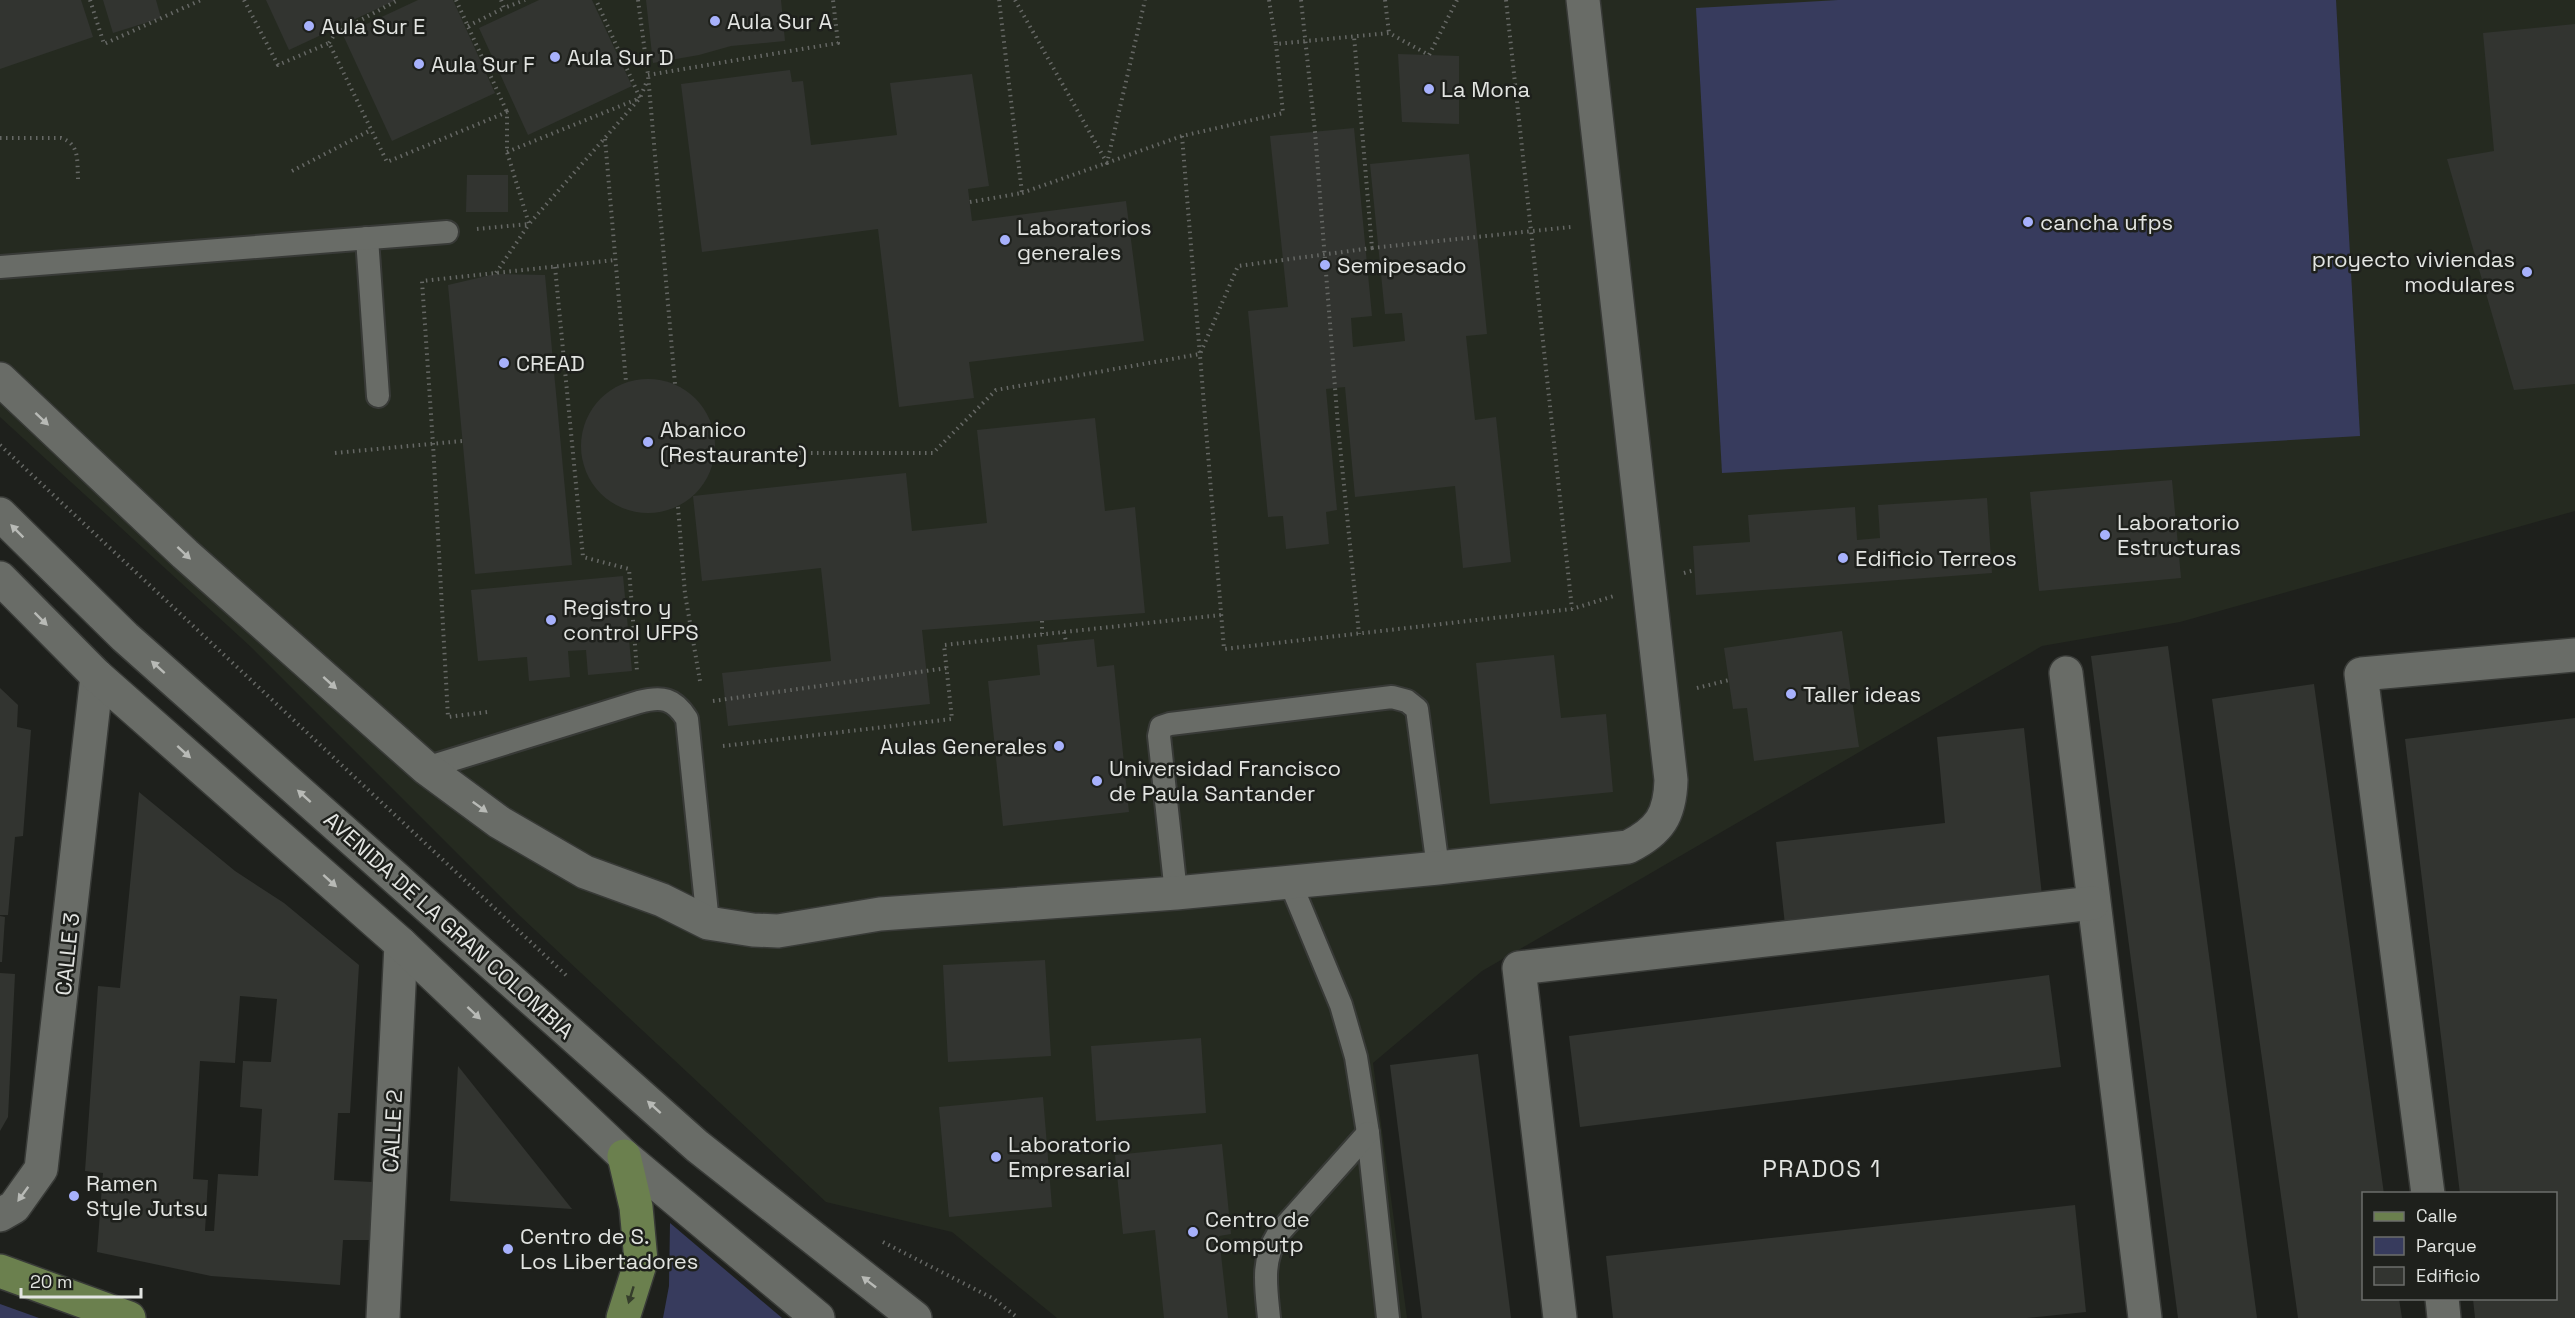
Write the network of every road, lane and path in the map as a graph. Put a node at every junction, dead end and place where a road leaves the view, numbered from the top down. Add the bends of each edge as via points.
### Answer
1 (90, 0) edge
2 (201, 0) edge
3 (244, 0) edge
4 (398, 0) edge
5 (456, 0) edge
6 (501, 0) edge
7 (525, 0) edge
8 (596, 0) edge
9 (638, 0) edge
10 (833, 0) edge
11 (999, 0) edge
12 (1015, 0) edge
13 (1145, 0) edge
14 (1269, 0) edge
15 (1302, 0) edge
16 (1385, 0) edge
17 (1457, 0) edge
18 (1506, 0) edge
19 (1583, 0) edge
20 (504, 8) junction
21 (468, 27) junction
22 (1389, 33) junction
23 (1354, 36) junction
24 (1306, 41) junction
25 (329, 44) junction
26 (1276, 44) junction
27 (648, 75) junction
28 (640, 98) junction
29 (507, 112) junction
30 (371, 130) junction
31 (1182, 136) junction
32 (0, 138) edge
33 (604, 138) junction
34 (507, 152) junction
35 (1107, 163) junction
36 (292, 171) dead end
37 (78, 179) dead end
38 (1022, 193) junction
39 (970, 202) dead end
40 (529, 224) junction
41 (447, 232) joint
42 (1531, 232) junction
43 (368, 238) junction
44 (1372, 248) junction
45 (1326, 255) junction
46 (615, 260) junction
47 (0, 267) edge
48 (555, 267) junction
49 (495, 274) junction
50 (1200, 354) junction
51 (0, 379) edge
52 (626, 382) dead end
53 (675, 384) dead end
54 (378, 396) dead end
55 (462, 441) dead end
56 (433, 444) junction
57 (0, 445) edge
58 (335, 453) dead end
59 (715, 453) dead end
60 (678, 507) dead end
61 (0, 514) edge
62 (0, 578) edge
63 (1221, 615) junction
64 (1042, 621) dead end
65 (1064, 632) junction
66 (1042, 634) junction
67 (1359, 634) junction
68 (1066, 642) dead end
69 (2575, 655) edge
70 (947, 668) junction
71 (2066, 673) dead end
72 (97, 676) junction
73 (1729, 680) dead end
74 (638, 682) dead end
75 (701, 691) dead end
76 (1688, 691) dead end
77 (725, 699) dead end
78 (493, 712) dead end
79 (721, 746) dead end
80 (426, 768) junction
81 (1438, 868) junction
82 (1290, 882) junction
83 (1176, 893) junction
84 (2093, 903) junction
85 (708, 923) junction
86 (401, 944) junction
87 (576, 985) dead end
88 (1368, 1132) junction
89 (624, 1156) junction
90 (2428, 1192) edge
91 (0, 1215) edge
92 (873, 1237) dead end
93 (0, 1271) edge
94 (2442, 1300) edge
95 (129, 1318) edge
96 (383, 1318) edge
97 (623, 1318) edge
98 (818, 1318) edge
99 (915, 1318) edge
100 (1018, 1318) edge
101 (1269, 1318) edge
102 (1388, 1318) edge
103 (1560, 1318) edge
104 (2145, 1318) edge
105 (2444, 1318) edge

1 - 2 path via 104,44
3 - 25 path via 278,65
4 - 25 path via 335,34
5 - 21 path
6 - 20 path
7 - 20 path
8 - 28 path
9 - 27 path
10 - 27 path via 838,43
11 - 38 path
12 - 35 path
13 - 35 path
14 - 26 path
15 - 24 path
16 - 22 path
17 - 22 path via 1429,55
18 - 42 path
19 - 81 street via 1670,769 1670,799 1657,828 1628,847
20 - 21 path
21 - 29 path
22 - 23 path
23 - 24 path
23 - 44 path
24 - 26 path
24 - 45 path
25 - 30 path
26 - 31 path via 1283,113
27 - 28 path
27 - 53 path
28 - 33 path
28 - 34 path
29 - 30 path via 387,162
29 - 34 path
30 - 36 path
31 - 35 path
31 - 50 path
32 - 37 path via 69,141 77,155
33 - 40 path
33 - 46 path
34 - 40 path
35 - 38 path
38 - 39 path
40 - 41 path
40 - 49 path
41 - 43 lane
42 - 44 path
42 - 67 path via 1572,609
43 - 47 lane
43 - 54 lane
44 - 45 path
45 - 50 path via 1238,266
45 - 67 path
46 - 48 path
46 - 52 path
48 - 49 path
48 - 74 path via 583,557 629,569
49 - 56 path via 422,281
50 - 59 path via 996,390 933,453
50 - 63 path
51 -> 80 street via 185,554
55 - 56 path
56 - 58 path
56 - 78 path via 448,717
57 - 87 path
60 - 75 path via 685,594
99 -> 61 street, AVENIDA DE LA GRAN COLOMBIA via 697,1146 125,638
62 -> 72 street, AVENIDA DE LA GRAN COLOMBIA
63 - 65 path
63 - 67 path via 1224,649
64 - 66 path
65 - 66 path
65 - 68 path
66 - 70 path via 944,645
69 - 90 street via 2361,674
70 - 77 path
70 - 79 path via 952,719
71 - 84 street
72 -> 86 street, AVENIDA DE LA GRAN COLOMBIA
72 -> 91 street, CALLE 3 via 42,1168 14,1207
73 - 76 path
80 -> 85 street via 499,822 585,872 662,900
80 - 85 lane via 646,700 670,701 687,719
81 - 82 street
81 - 83 lane via 1417,709 1392,697 1161,727
82 - 83 street
82 - 88 lane via 1341,1005 1356,1057
83 - 85 street via 880,914 778,931
84 - 103 street via 1519,968
84 - 104 street
86 -> 89 street, AVENIDA DE LA GRAN COLOMBIA
86 - 96 street, CALLE 2
88 - 101 lane via 1270,1247 1265,1281
88 - 102 lane
89 -> 97 main road via 636,1207 641,1261
89 - 98 street, AVENIDA DE LA GRAN COLOMBIA
92 - 100 path via 994,1299
93 - 95 main road
94 - 105 street

